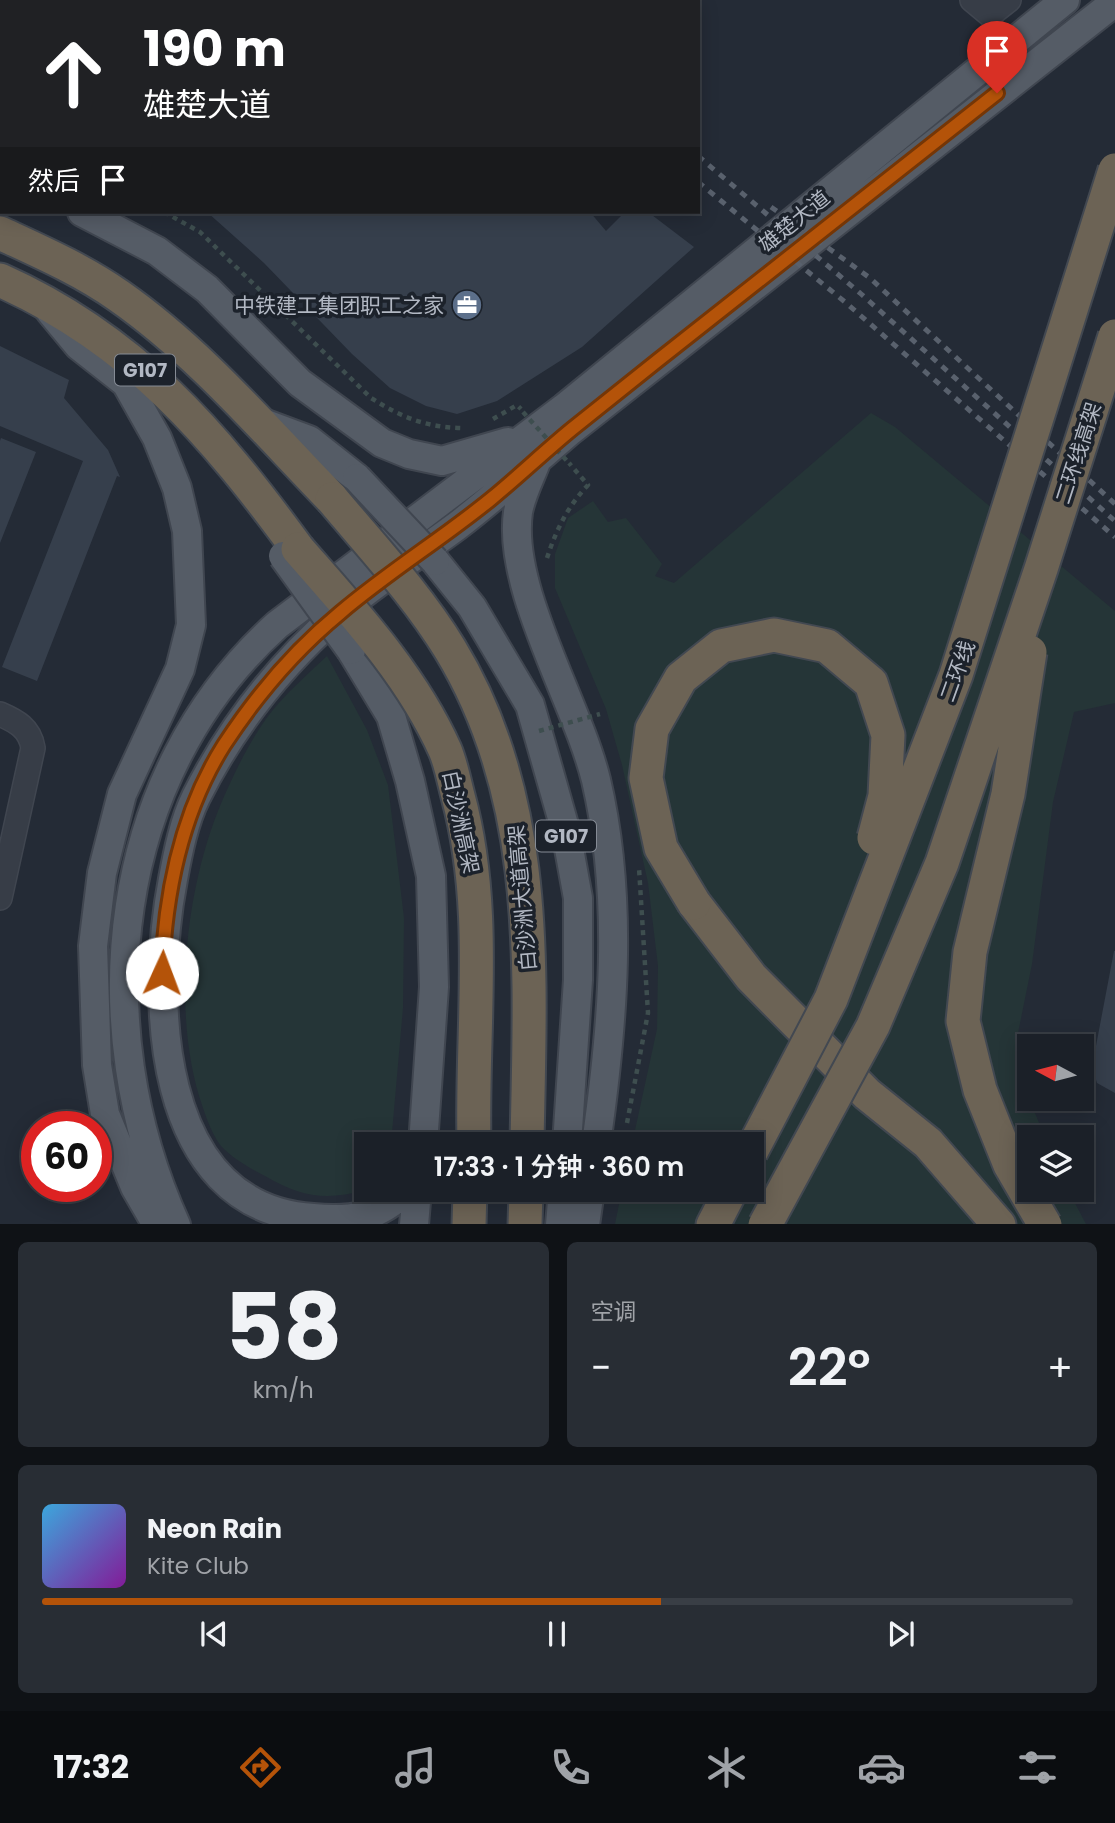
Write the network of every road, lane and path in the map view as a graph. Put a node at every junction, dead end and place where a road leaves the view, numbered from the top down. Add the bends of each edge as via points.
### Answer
1 (972, 0) edge
2 (1009, 0) edge
3 (1065, 0) edge
4 (1115, 2) edge
5 (1115, 170) edge
6 (86, 214) edge
7 (168, 214) edge
8 (0, 233) edge
9 (0, 280) edge
10 (39, 298) junction
11 (1115, 336) edge
12 (517, 405) dead end
13 (489, 421) dead end
14 (470, 426) dead end
15 (528, 444) junction
16 (588, 485) dead end
17 (344, 489) junction
18 (291, 552) junction
19 (1041, 569) junction
20 (0, 714) edge
21 (600, 714) dead end
22 (539, 731) junction
23 (0, 898) edge
24 (831, 999) junction
25 (425, 1132) edge
26 (473, 1132) edge
27 (527, 1132) edge
28 (568, 1132) edge
29 (598, 1132) edge
30 (761, 1132) edge
31 (391, 1202) edge
32 (416, 1202) edge
33 (472, 1202) edge
34 (474, 1202) edge
35 (526, 1202) edge
36 (562, 1202) edge
37 (588, 1202) edge
38 (725, 1202) edge
39 (157, 1224) edge
40 (176, 1224) edge
41 (414, 1224) edge
42 (469, 1224) edge
43 (476, 1224) edge
44 (525, 1224) edge
45 (560, 1224) edge
46 (585, 1224) edge
47 (713, 1224) edge
48 (765, 1224) edge
49 (999, 1224) edge
50 (1045, 1224) edge

1 - 2 street via 990,15
3 - 15 main road, 雄楚大道 via 564,408
4 - 15 main road, 雄楚大道
5 - 24 highway, 二环线, bridge via 970,636
6 - 15 main road via 157,251 207,289 300,383 382,443 442,461
7 - 14 path via 200,232 371,398 401,417 429,426
8 - 17 highway, G107 via 62,261 119,295 196,360 255,420
9 - 10 highway, G107
10 - 18 highway, 白沙洲高架 / G107 via 89,328 176,399 260,496
10 - 39 main road via 79,346 126,383 157,438 177,488 187,531 191,625 180,669 122,794 102,873 93,946 97,1065 105,1114 135,1187
11 - 19 highway, 二环线高架, bridge
12 - 13 path
15 - 16 path, bridge via 567,461
15 - 29 main road via 518,543 527,589 596,781 614,932 608,1060
15 - 31 main road via 490,500 339,613 255,701 223,747 195,800 177,857 164,928 162,996 170,1070 185,1121 208,1163 237,1192 303,1218 344,1220 378,1213
15 - 40 main road via 381,544 250,650 218,687 167,777 135,874 122,975 126,1048 138,1115
17 - 22 main road, G107, bridge via 435,561 505,659
17 - 27 highway, 白沙洲大道高架, bridge via 450,649 497,750 516,818 530,948
18 - 25 main road, bridge via 391,716 410,781 431,876 434,987
18 - 26 highway, 白沙洲高架, bridge via 376,638 446,752 465,822 476,897
19 - 48 highway, bridge via 942,863 873,1026
19 - 50 highway, bridge via 1008,794 970,952 962,1020 985,1103 1010,1165
20 - 23 street via 24,729 33,748
21 - 22 path, bridge
22 - 28 main road, G107 via 578,898 578,980
24 - 30 highway, 二环线, bridge
24 - 49 highway, bridge via 885,796 888,735 871,684 827,646 774,635 721,646 681,678 652,729 646,778 661,848 694,903 751,977 867,1094 928,1143
32 - 41 main road
33 - 42 highway
34 - 43 highway
35 - 44 highway
36 - 45 main road
37 - 46 main road
38 - 47 highway

